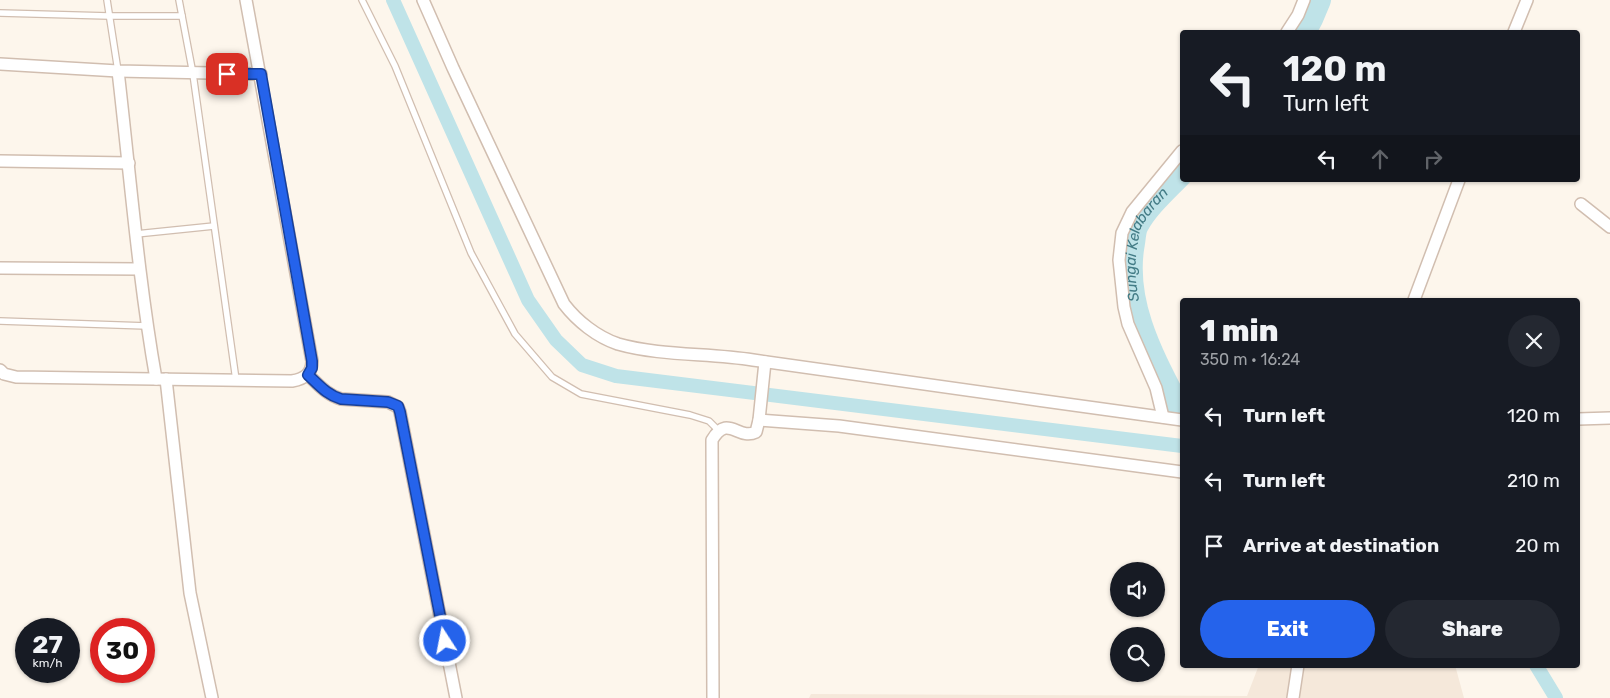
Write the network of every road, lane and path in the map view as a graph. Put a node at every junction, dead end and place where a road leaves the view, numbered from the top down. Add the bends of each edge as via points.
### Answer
1 (107, 0) edge
2 (179, 0) edge
3 (246, 0) edge
4 (362, 0) edge
5 (423, 0) edge
6 (1304, 0) edge
7 (1526, 0) edge
8 (0, 13) edge
9 (109, 16) junction
10 (182, 16) junction
11 (1288, 30) edge
12 (1515, 30) edge
13 (0, 64) edge
14 (118, 72) junction
15 (193, 74) junction
16 (261, 74) junction
17 (1180, 153) edge
18 (0, 161) edge
19 (129, 164) junction
20 (1458, 182) edge
21 (1581, 204) dead end
22 (214, 226) junction
23 (1610, 226) edge
24 (136, 234) junction
25 (0, 268) edge
26 (139, 269) junction
27 (1415, 298) edge
28 (0, 321) edge
29 (147, 326) junction
30 (764, 362) junction
31 (0, 370) edge
32 (308, 375) junction
33 (161, 379) junction
34 (236, 380) junction
35 (759, 417) junction
36 (1164, 417) junction
37 (1610, 418) edge
38 (1580, 419) edge
39 (1180, 420) edge
40 (719, 431) junction
41 (1180, 472) edge
42 (1298, 668) edge
43 (212, 698) edge
44 (456, 698) edge
45 (713, 698) edge
46 (1293, 698) edge

1 - 9 lane
2 - 10 lane
3 - 16 street
4 - 40 lane via 395,66 471,254 515,334 552,378 582,394 690,415 709,421
5 - 30 street via 555,288 571,314 608,340 628,346
6 - 11 street
7 - 12 street
8 - 9 lane
9 - 10 lane
9 - 14 lane
10 - 15 lane
13 - 14 street
14 - 15 street
14 - 19 street
15 - 16 street
15 - 22 lane
16 - 32 street via 312,361
17 - 36 street via 1132,212 1122,233 1119,260 1128,324 1156,388
18 - 19 street
19 - 24 street
20 - 27 street
21 - 23 street
22 - 24 lane
22 - 34 lane
24 - 26 street
25 - 26 street
26 - 29 street
28 - 29 lane
29 - 33 street
30 - 35 street
30 - 36 street
31 - 33 street via 16,377
32 - 34 street via 292,381
32 - 44 street via 334,397 388,402 398,406
33 - 34 street
33 - 43 street via 190,593
35 - 40 street via 755,433 729,428
35 - 41 street
36 - 39 street
37 - 38 street
40 - 45 street via 712,440 711,449
42 - 46 street

